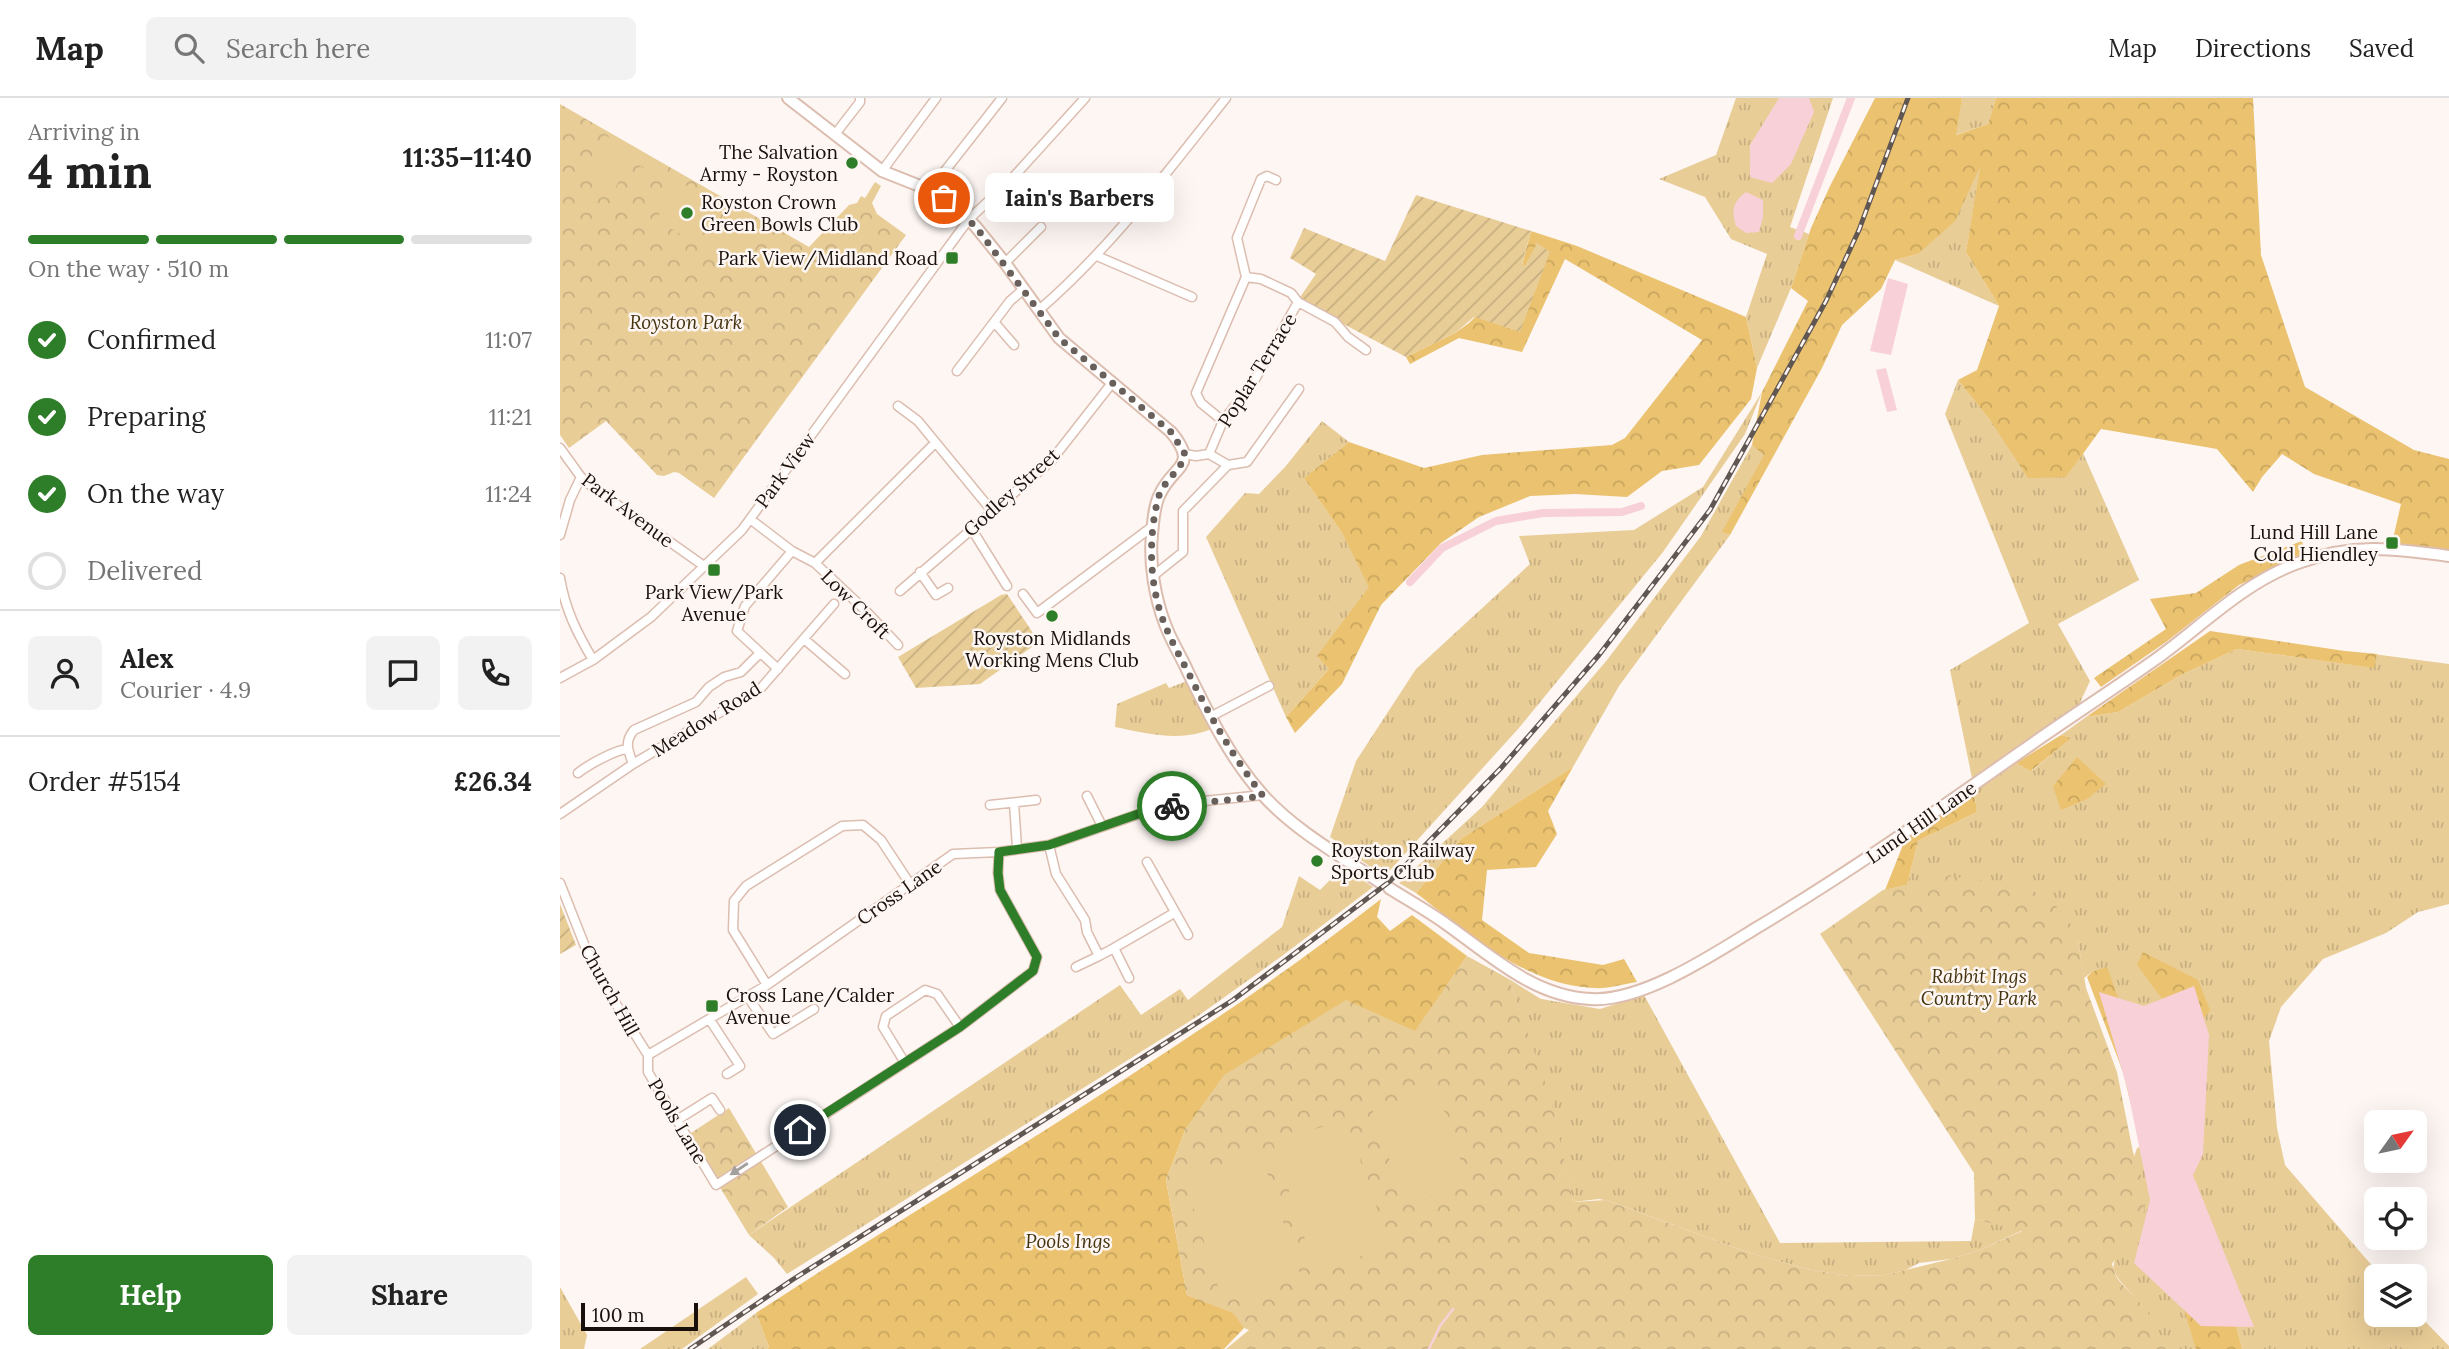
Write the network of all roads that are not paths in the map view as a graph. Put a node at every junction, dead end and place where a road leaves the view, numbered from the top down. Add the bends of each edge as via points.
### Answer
1 (788, 98) edge
2 (860, 98) edge
3 (936, 98) edge
4 (1002, 98) edge
5 (1085, 98) edge
6 (1226, 98) edge
7 (836, 133) junction
8 (882, 171) junction
9 (1276, 180) dead end
10 (930, 190) junction
11 (968, 219) junction
12 (1041, 226) dead end
13 (1097, 256) junction
14 (1005, 263) junction
15 (1246, 277) junction
16 (1024, 289) junction
17 (1192, 297) dead end
18 (1298, 302) junction
19 (1039, 310) junction
20 (995, 323) junction
21 (1014, 345) dead end
22 (1366, 350) dead end
23 (957, 371) dead end
24 (1112, 383) junction
25 (1299, 389) dead end
26 (898, 405) dead end
27 (1223, 421) junction
28 (934, 443) junction
29 (560, 448) edge
30 (1185, 454) junction
31 (1209, 454) junction
32 (1228, 465) junction
33 (581, 477) junction
34 (992, 511) junction
35 (750, 519) junction
36 (1153, 526) junction
37 (971, 528) junction
38 (560, 535) edge
39 (792, 551) junction
40 (2449, 556) edge
41 (815, 563) junction
42 (704, 566) junction
43 (920, 572) junction
44 (1153, 576) junction
45 (560, 578) edge
46 (1007, 586) dead end
47 (948, 588) dead end
48 (900, 591) dead end
49 (1023, 594) dead end
50 (834, 604) dead end
51 (804, 639) junction
52 (898, 645) dead end
53 (760, 653) junction
54 (593, 660) junction
55 (778, 669) junction
56 (845, 674) dead end
57 (560, 678) edge
58 (1269, 686) dead end
59 (1210, 717) junction
60 (627, 749) junction
61 (633, 764) junction
62 (578, 773) dead end
63 (1087, 796) dead end
64 (1263, 796) junction
65 (1036, 800) dead end
66 (1014, 803) junction
67 (990, 806) dead end
68 (560, 814) edge
69 (1102, 826) junction
70 (1049, 845) junction
71 (1017, 848) junction
72 (999, 852) junction
73 (1147, 862) dead end
74 (560, 883) edge
75 (910, 884) junction
76 (1174, 913) junction
77 (1188, 935) dead end
78 (1114, 948) junction
79 (1099, 956) junction
80 (1076, 967) dead end
81 (1129, 978) dead end
82 (767, 985) junction
83 (748, 998) junction
84 (814, 1009) dead end
85 (710, 1020) junction
86 (960, 1027) junction
87 (648, 1055) junction
88 (905, 1063) junction
89 (727, 1074) dead end
90 (720, 1110) dead end
91 (677, 1121) junction

1 - 7 main road
2 - 7 street
3 - 8 street
4 - 10 street
5 - 11 street, Park View via 1008,183
6 - 13 street
7 - 8 main road
8 - 10 main road
9 - 15 street via 1261,179 1237,238
10 - 11 main road
11 - 14 main road
11 - 35 street, Park View
12 - 14 street
13 - 17 street
13 - 19 street
14 - 16 main road
15 - 18 street via 1271,283
15 - 27 street via 1196,393
16 - 19 main road
16 - 20 street
18 - 22 street via 1335,322
18 - 27 street, Poplar Terrace via 1253,383
19 - 24 main road via 1059,338
20 - 21 street
20 - 23 street
24 - 30 main road via 1171,432
24 - 34 street, Godley Street via 1051,461
25 - 32 street via 1247,462
26 - 28 street via 918,421
27 - 31 street, Poplar Terrace
28 - 34 street
28 - 41 street
29 - 33 street, Park Avenue
30 - 31 street
30 - 36 main road, Lund Hill Lane via 1158,496
31 - 32 street
32 - 44 street via 1182,511 1183,552
33 - 38 street
33 - 42 street, Park Avenue
34 - 37 street, Godley Street
35 - 39 street, Low Croft
35 - 42 street, Park View
36 - 44 main road, Lund Hill Lane
36 - 49 street via 1037,613
37 - 43 street, Godley Street
37 - 46 street
39 - 41 street, Low Croft
39 - 53 street via 745,606 737,631
40 - 64 main road, Lund Hill Lane via 2350,549 2277,572 2236,596 2157,659 1866,861 1706,959 1638,992 1607,999 1550,990 1526,979 1315,839
41 - 52 street, Low Croft
42 - 54 street, Park View via 651,617
43 - 47 street via 933,598
43 - 48 street, Godley Street
44 - 59 main road, Lund Hill Lane via 1164,623
45 - 54 street via 574,628
50 - 51 street, Meadow Road
51 - 55 street, Meadow Road
51 - 56 street
53 - 55 street
53 - 60 street via 741,672 709,687 696,702 634,730 627,738
54 - 57 street, Park View
55 - 61 street, Meadow Road via 761,688
58 - 59 street
59 - 64 main road, Lund Hill Lane
60 - 61 street
60 - 62 street
61 - 68 street, Meadow Road
63 - 69 street
64 - 69 street, Cross Lane via 1184,803
65 - 66 street
66 - 67 street
66 - 71 street
69 - 70 street, Cross Lane
70 - 71 street, Cross Lane
70 - 79 street via 1056,874 1085,920
71 - 72 street, Cross Lane
72 - 75 street, Cross Lane via 953,854
72 - 86 street via 1000,890 1037,957 1033,971
73 - 76 street
74 - 87 street, Church Hill via 586,949
75 - 82 street, Cross Lane
75 - 82 street via 881,840 863,825 842,825 746,886 734,901 733,930
76 - 77 street
76 - 78 street
78 - 79 street
78 - 81 street
79 - 80 street
82 - 83 street, Cross Lane
83 - 84 street via 773,1034
83 - 85 street, Cross Lane
85 - 87 street, Cross Lane
85 - 89 street via 740,1066
86 - 88 street
86 - 88 street via 937,994 925,990 905,1003 886,1016 883,1027
87 - 91 street, Pools Lane via 648,1072
88 -> 91 street, Pools Lane via 716,1185
90 - 91 street via 712,1098

